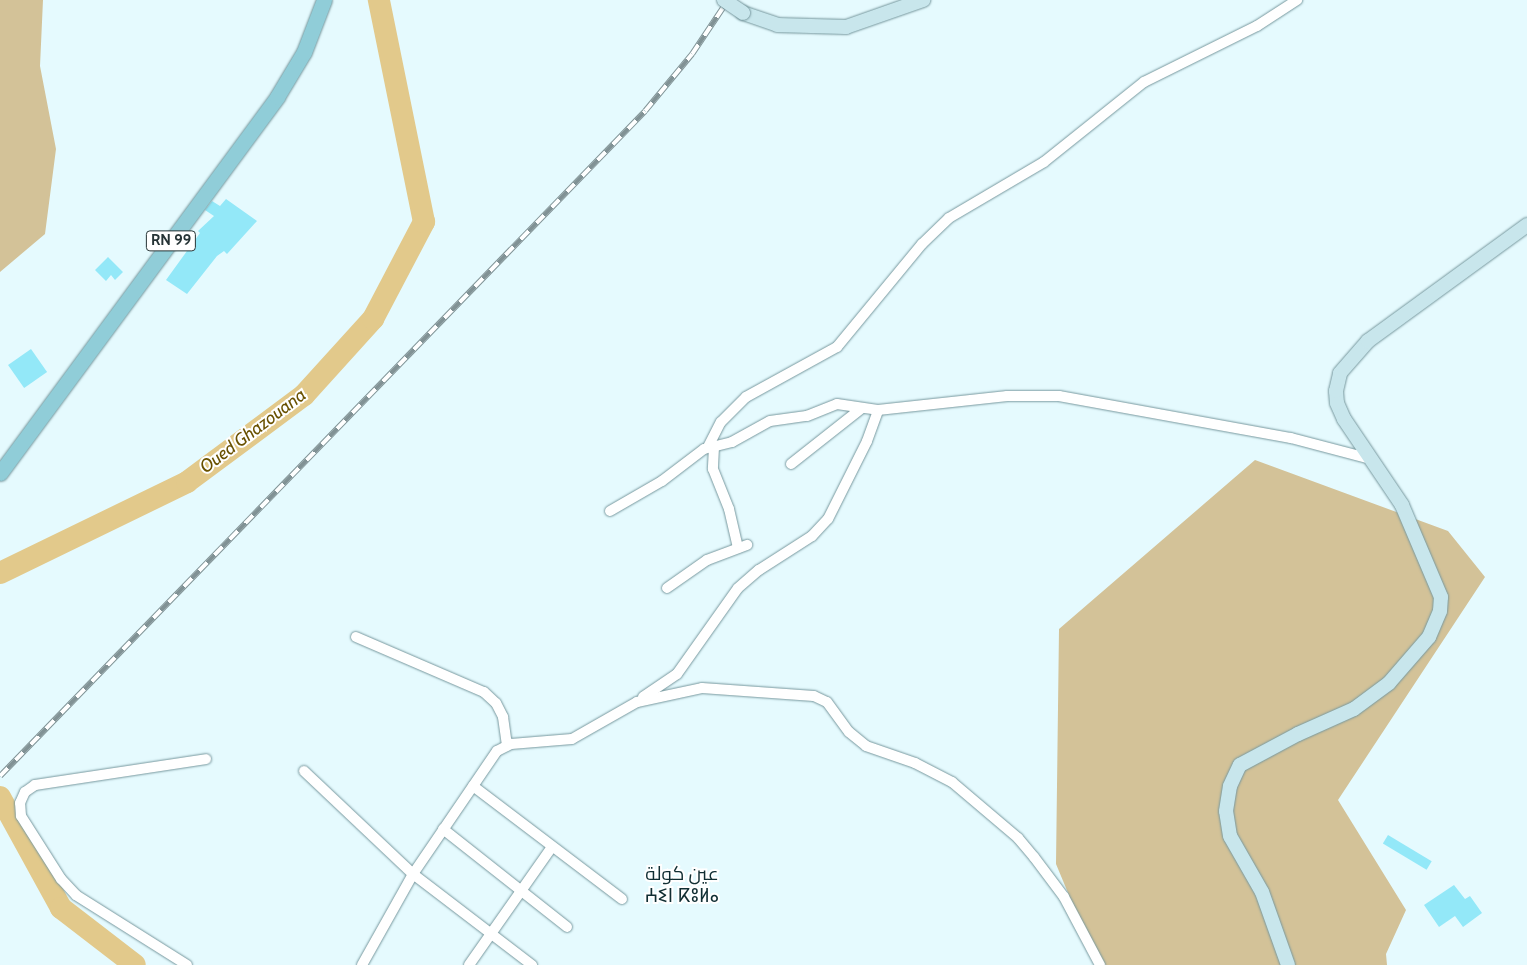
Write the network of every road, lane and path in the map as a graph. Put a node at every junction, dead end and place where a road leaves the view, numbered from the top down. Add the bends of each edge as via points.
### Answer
1 (324, 0) edge
2 (724, 0) edge
3 (923, 0) edge
4 (1297, 0) edge
5 (1527, 225) edge
6 (862, 408) junction
7 (878, 410) junction
8 (711, 447) junction
9 (1371, 459) junction
10 (791, 464) dead end
11 (0, 473) edge
12 (610, 512) dead end
13 (667, 588) dead end
14 (356, 638) dead end
15 (637, 702) junction
16 (506, 746) junction
17 (206, 759) dead end
18 (304, 771) dead end
19 (473, 786) junction
20 (443, 829) junction
21 (552, 846) junction
22 (412, 874) junction
23 (521, 891) junction
24 (622, 900) dead end
25 (567, 927) dead end
26 (491, 934) junction
27 (187, 965) edge
28 (362, 965) edge
29 (470, 965) edge
30 (532, 965) edge
31 (1100, 965) edge
32 (1288, 965) edge

1 - 11 main road, RN 99 via 304,52 277,97
2 - 3 main road, bridge via 742,13 777,25 846,27
4 - 8 street via 1257,26 1144,82 1031,172 949,218 922,244 837,347 746,397 721,422
5 - 9 main road via 1368,341 1345,365 1336,391 1337,403
6 - 7 street
6 - 8 street via 831,405 806,416 764,424 732,442
6 - 10 street
7 - 9 street via 1007,396 1059,396 1319,443
7 - 15 street via 867,441 828,520 812,536 759,570 738,588 677,674
8 - 12 street
8 - 13 street via 713,470 743,547 693,568
9 - 32 main road via 1402,505 1441,597 1440,611 1425,642 1389,683 1354,710 1240,764 1230,786 1226,811 1230,836 1262,892
14 - 16 street via 484,692 496,703 503,717
15 - 16 street via 572,739
15 - 31 street via 702,688 784,696 807,694 821,698 856,739 875,751 915,763 952,782 1018,838 1064,897
16 - 19 street via 493,755
17 - 27 street via 35,786 25,792 20,803 21,816 72,891
18 - 22 street
19 - 20 street
19 - 21 street
20 - 22 street
20 - 23 street
21 - 23 street
21 - 24 street
22 - 26 street
22 - 28 street
23 - 25 street
23 - 26 street
26 - 29 street
26 - 30 street

